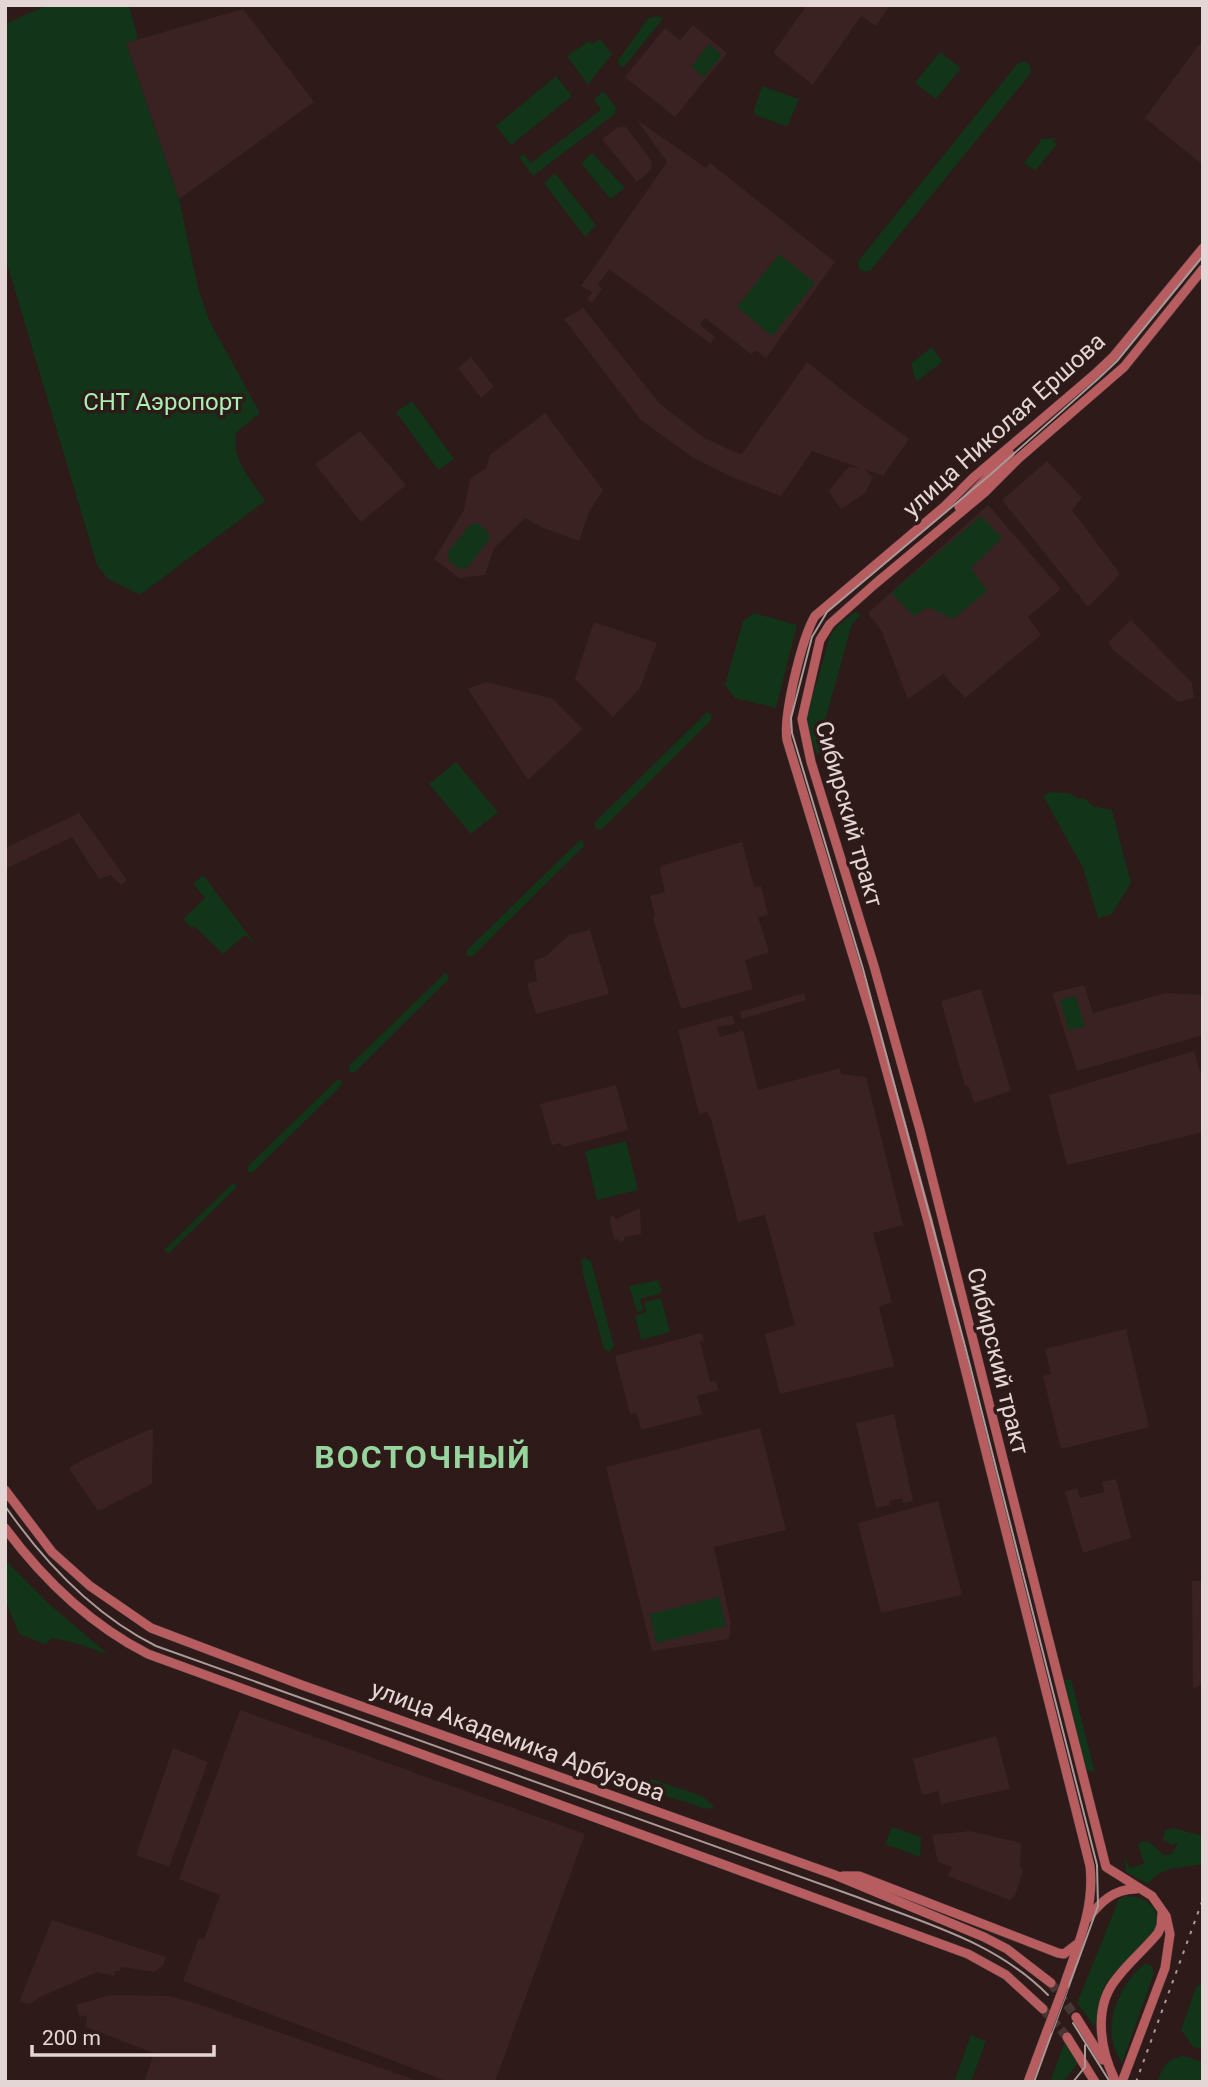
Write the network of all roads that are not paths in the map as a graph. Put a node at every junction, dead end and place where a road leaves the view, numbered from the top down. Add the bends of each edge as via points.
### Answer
1 (1200, 252) edge
2 (1203, 268) edge
3 (1042, 422) junction
4 (1019, 458) junction
5 (980, 486) junction
6 (945, 506) junction
7 (875, 583) junction
8 (815, 616) joint
9 (830, 624) joint
10 (5, 1490) edge
11 (5, 1528) edge
12 (835, 1875) junction
13 (1138, 1889) junction
14 (1161, 1907) junction
15 (1086, 1920) junction
16 (1078, 1943) junction
17 (1051, 1983) tunnel mouth
18 (1043, 2009) tunnel mouth
19 (1076, 2017) tunnel mouth
20 (1067, 2037) tunnel mouth
21 (1118, 2080) edge
22 (1028, 2082) edge
23 (1095, 2082) edge

1 - 3 main road, улица Николая Ершова via 1113,357
2 - 4 main road, улица Николая Ершова via 1124,367
3 - 5 main road
3 - 6 main road, улица Николая Ершова
4 - 5 main road
4 - 7 main road, улица Николая Ершова
5 - 6 main road
5 - 7 main road
6 - 8 main road, улица Николая Ершова
7 - 9 main road, улица Николая Ершова
8 - 15 main road, Сибирский тракт via 788,707 788,740 874,1025 966,1370 1090,1866 1092,1891
9 - 13 main road, Сибирский тракт via 820,640 803,709 804,739 920,1129 1106,1867
10 - 12 main road, улица Академика Арбузова via 52,1552 90,1586 151,1628
11 - 18 main road, улица Академика Арбузова via 40,1572 76,1604 148,1654 968,1954 1006,1975
12 - 16 main road via 859,1876 1058,1953
12 - 17 main road, улица Академика Арбузова via 984,1937
13 - 14 main road, Сибирский тракт
13 - 15 main road via 1108,1897
14 - 21 main road via 1169,1924 1170,1948 1128,2068
14 - 21 main road via 1158,1933 1115,1980 1103,2008 1102,2050
15 - 16 main road, Сибирский тракт
16 - 22 main road, Сибирский тракт, bridge
19 - 21 main road
20 - 23 main road

